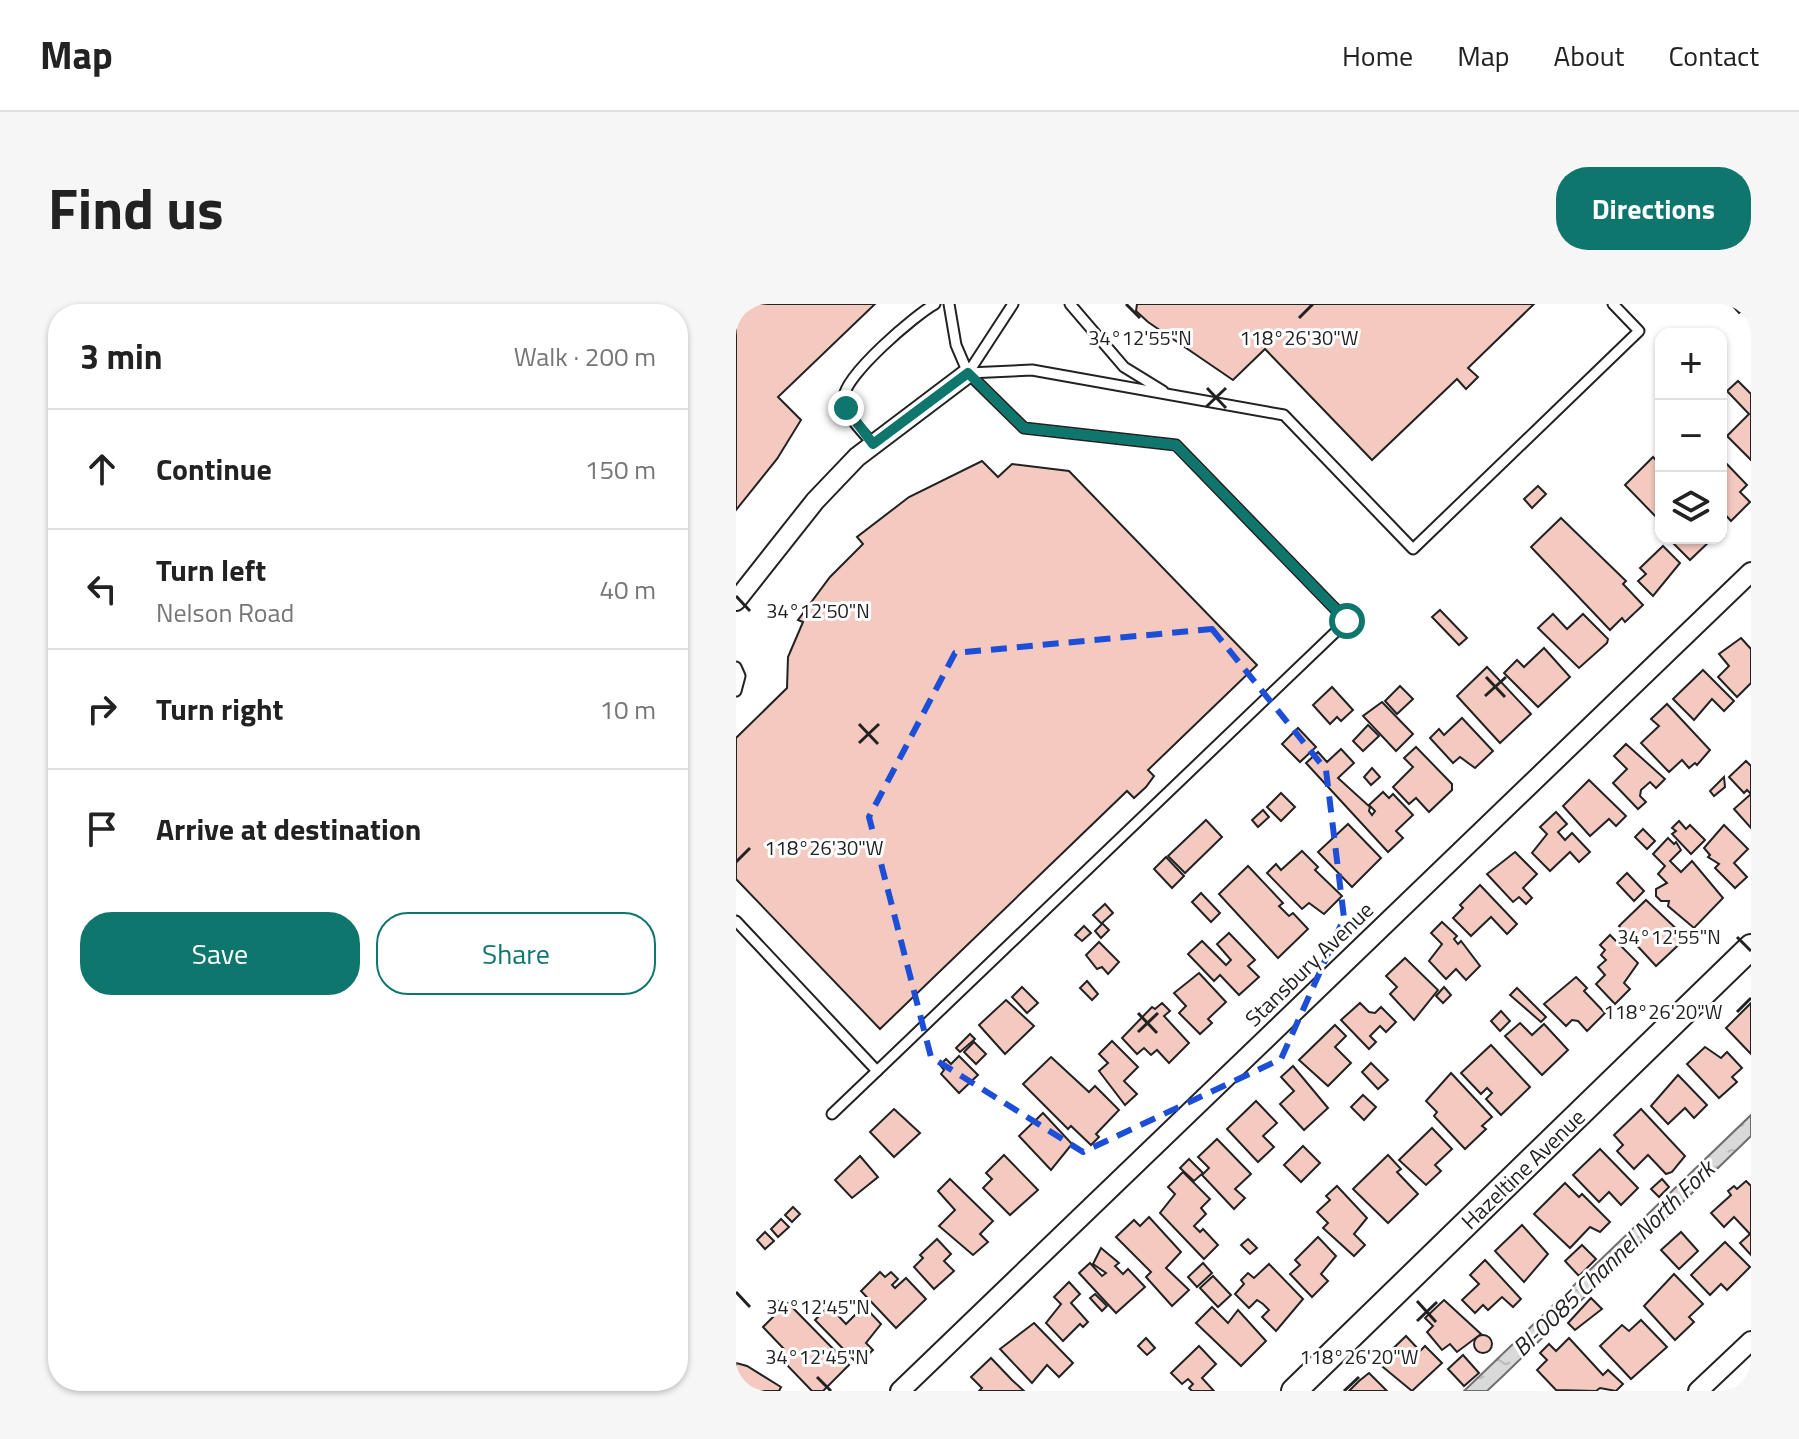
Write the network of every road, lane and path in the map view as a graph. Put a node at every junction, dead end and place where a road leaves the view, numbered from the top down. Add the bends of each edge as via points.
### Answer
1 (935, 304) edge
2 (949, 304) edge
3 (1013, 304) edge
4 (1070, 304) edge
5 (1613, 304) edge
6 (968, 373) junction
7 (1170, 395) junction
8 (873, 444) junction
9 (1751, 572) edge
10 (736, 601) edge
11 (736, 667) edge
12 (736, 691) edge
13 (736, 921) edge
14 (1751, 947) edge
15 (877, 1071) junction
16 (832, 1114) dead end
17 (1751, 1341) edge
18 (900, 1391) edge
19 (1294, 1391) edge
20 (1698, 1391) edge

1 - 8 lane via 861,367 846,389 850,415
2 - 6 lane via 956,345
3 - 6 lane
4 - 7 lane via 1124,367
5 - 7 lane via 1639,331 1413,549 1284,415
6 - 7 lane via 1032,370
6 - 8 street
6 - 15 lane via 1024,428 1176,445 1347,621
8 - 10 street via 815,501
9 - 18 street, Stansbury Avenue
11 - 12 lane
13 - 15 lane
14 - 19 street, Hazeltine Avenue
15 - 16 lane
17 - 20 street

